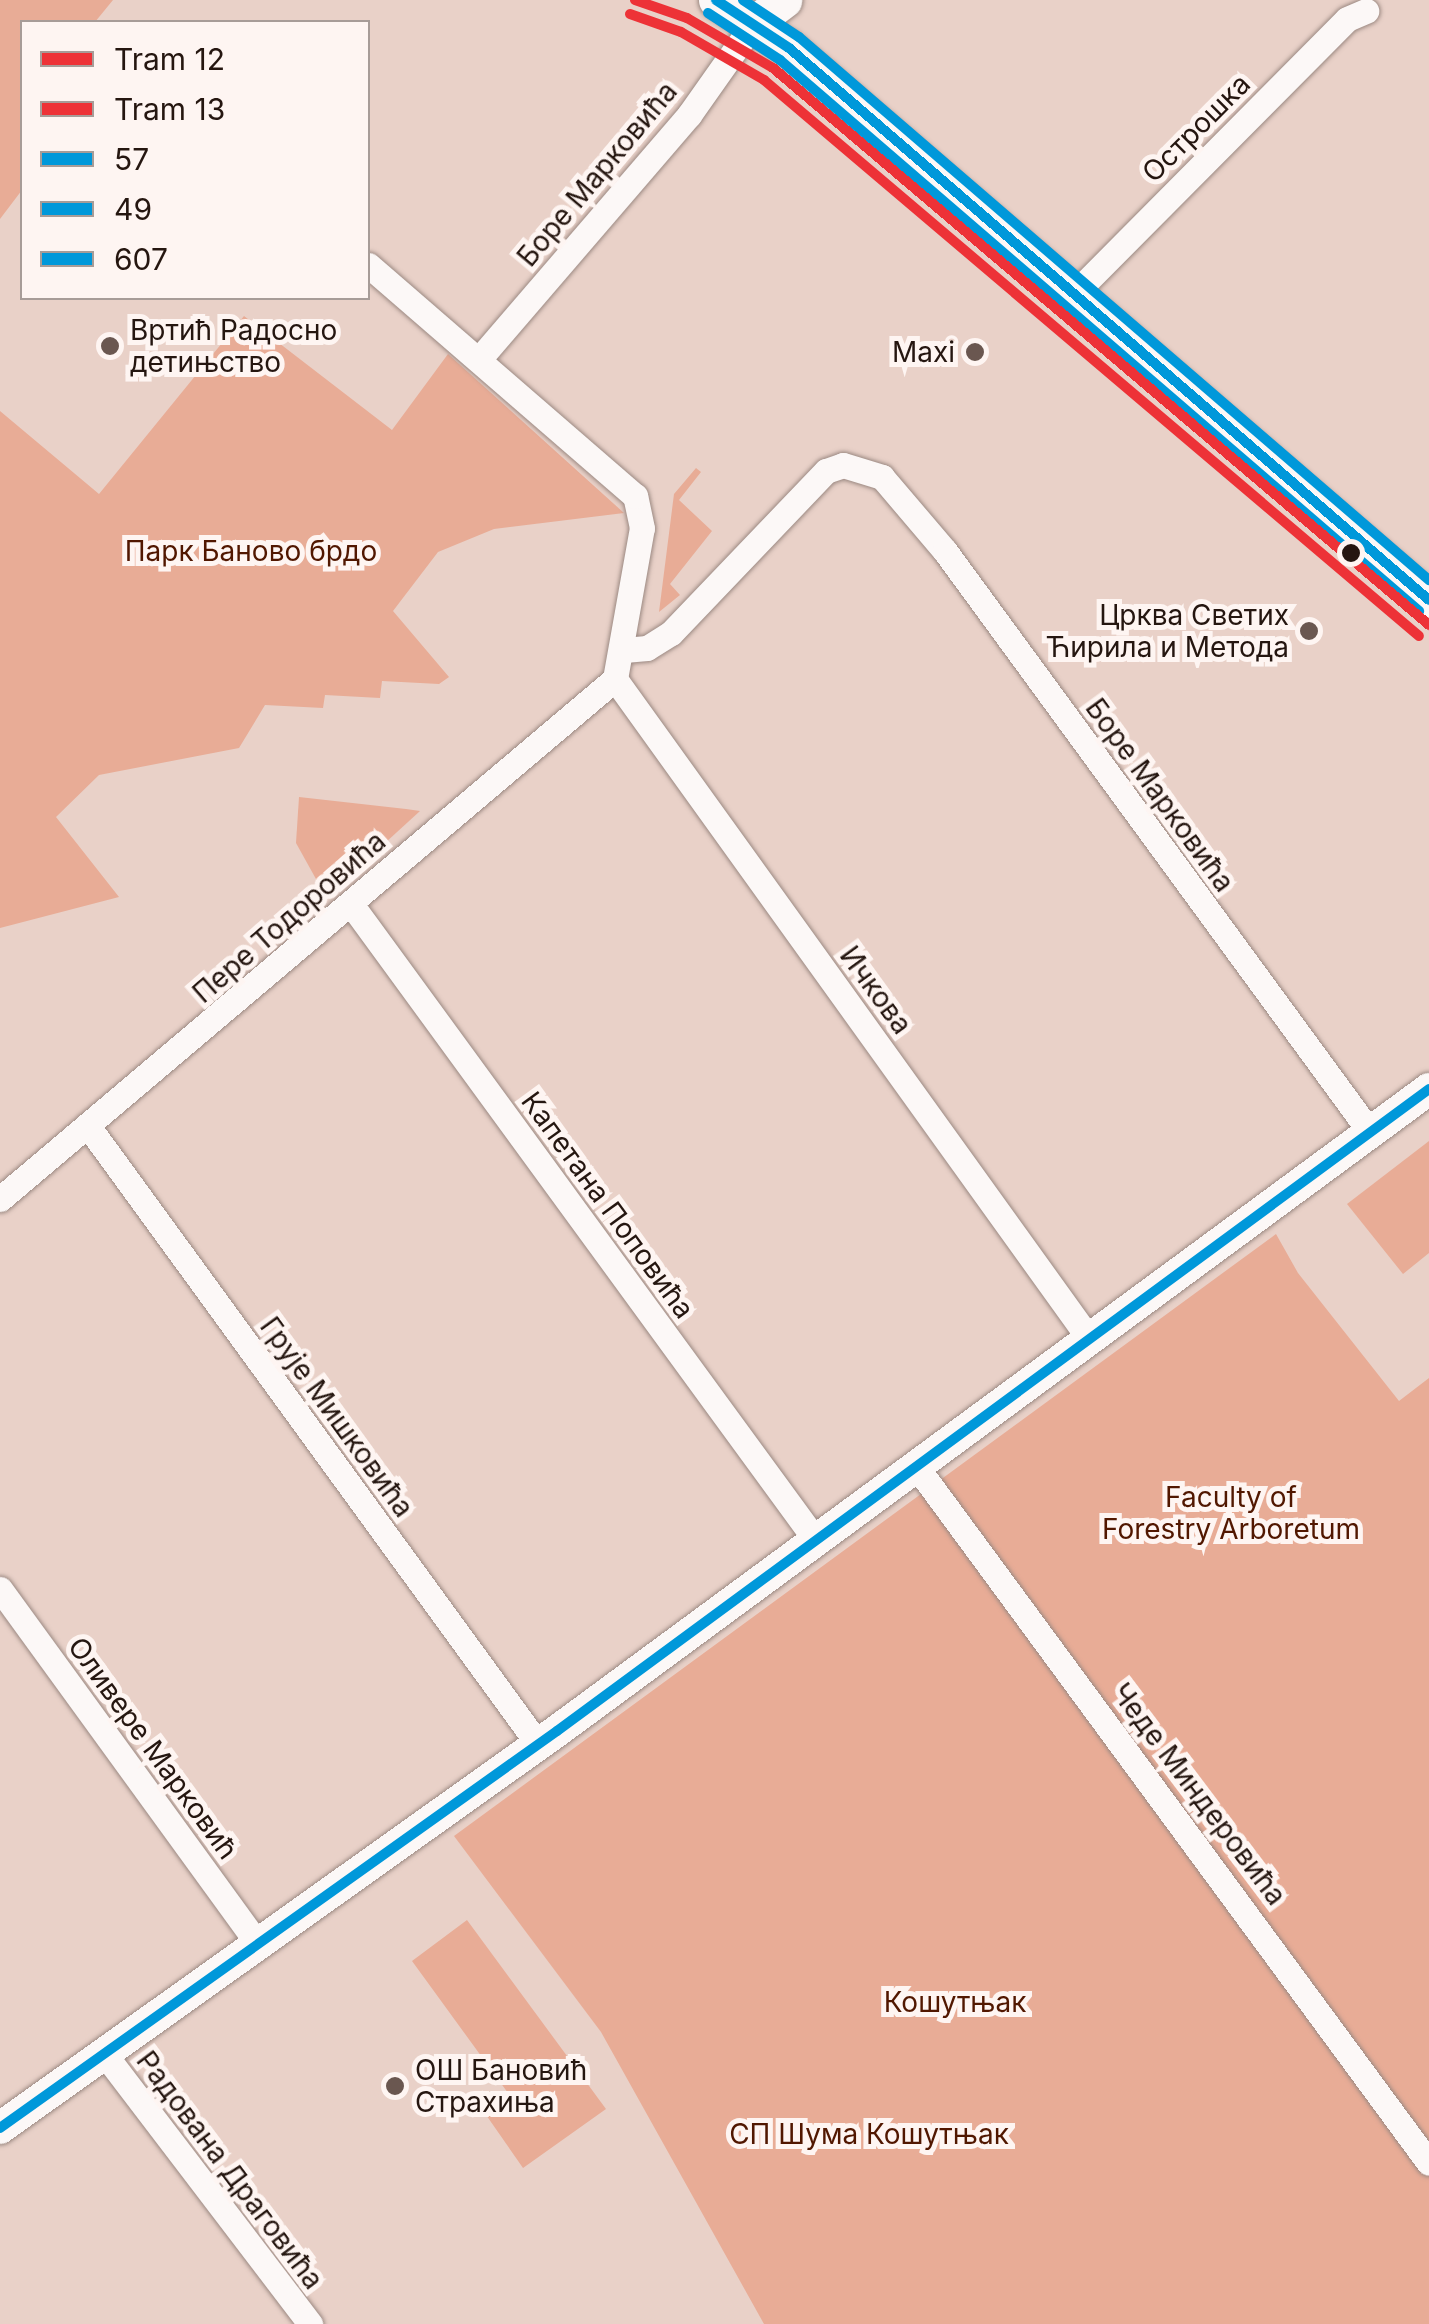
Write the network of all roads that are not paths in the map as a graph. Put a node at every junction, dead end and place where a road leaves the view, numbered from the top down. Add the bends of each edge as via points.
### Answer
1 (716, 0) edge
2 (784, 0) edge
3 (1366, 11) dead end
4 (755, 12) edge
5 (370, 267) edge
6 (1074, 294) junction
7 (480, 358) junction
8 (1429, 600) edge
9 (624, 650) junction
10 (614, 679) junction
11 (351, 904) junction
12 (1429, 1089) edge
13 (88, 1126) junction
14 (1370, 1132) junction
15 (0, 1199) edge
16 (1088, 1337) junction
17 (916, 1466) junction
18 (817, 1542) junction
19 (0, 1589) edge
20 (538, 1744) junction
21 (256, 1942) junction
22 (103, 2052) junction
23 (0, 2128) edge
24 (1429, 2162) edge
25 (310, 2324) edge

1 - 4 main road
2 - 4 main road
3 - 6 street, Острошка via 1347,19
4 - 6 main road
4 - 7 street, Боре Марковића via 689,114
5 - 7 street
6 - 8 main road
7 - 9 street via 635,496 642,528
9 - 10 street
9 - 14 street, Боре Марковића via 647,648 671,633 826,471 843,465 882,477 946,552
10 - 11 street, Пере Тодоровића
10 - 16 street, Ичкова
11 - 13 street, Пере Тодоровића
11 - 18 street, Капетана Поповића
12 - 14 street
13 - 15 street, Пере Тодоровића
13 - 20 street, Грује Мишковића
14 - 16 street
16 - 17 street
17 - 18 street
17 - 24 street, Чеде Миндеровића
18 - 20 street
19 - 21 street, Оливере Марковић
20 - 21 street
21 - 22 street
22 - 23 street
22 - 25 street, Радована Драговића

